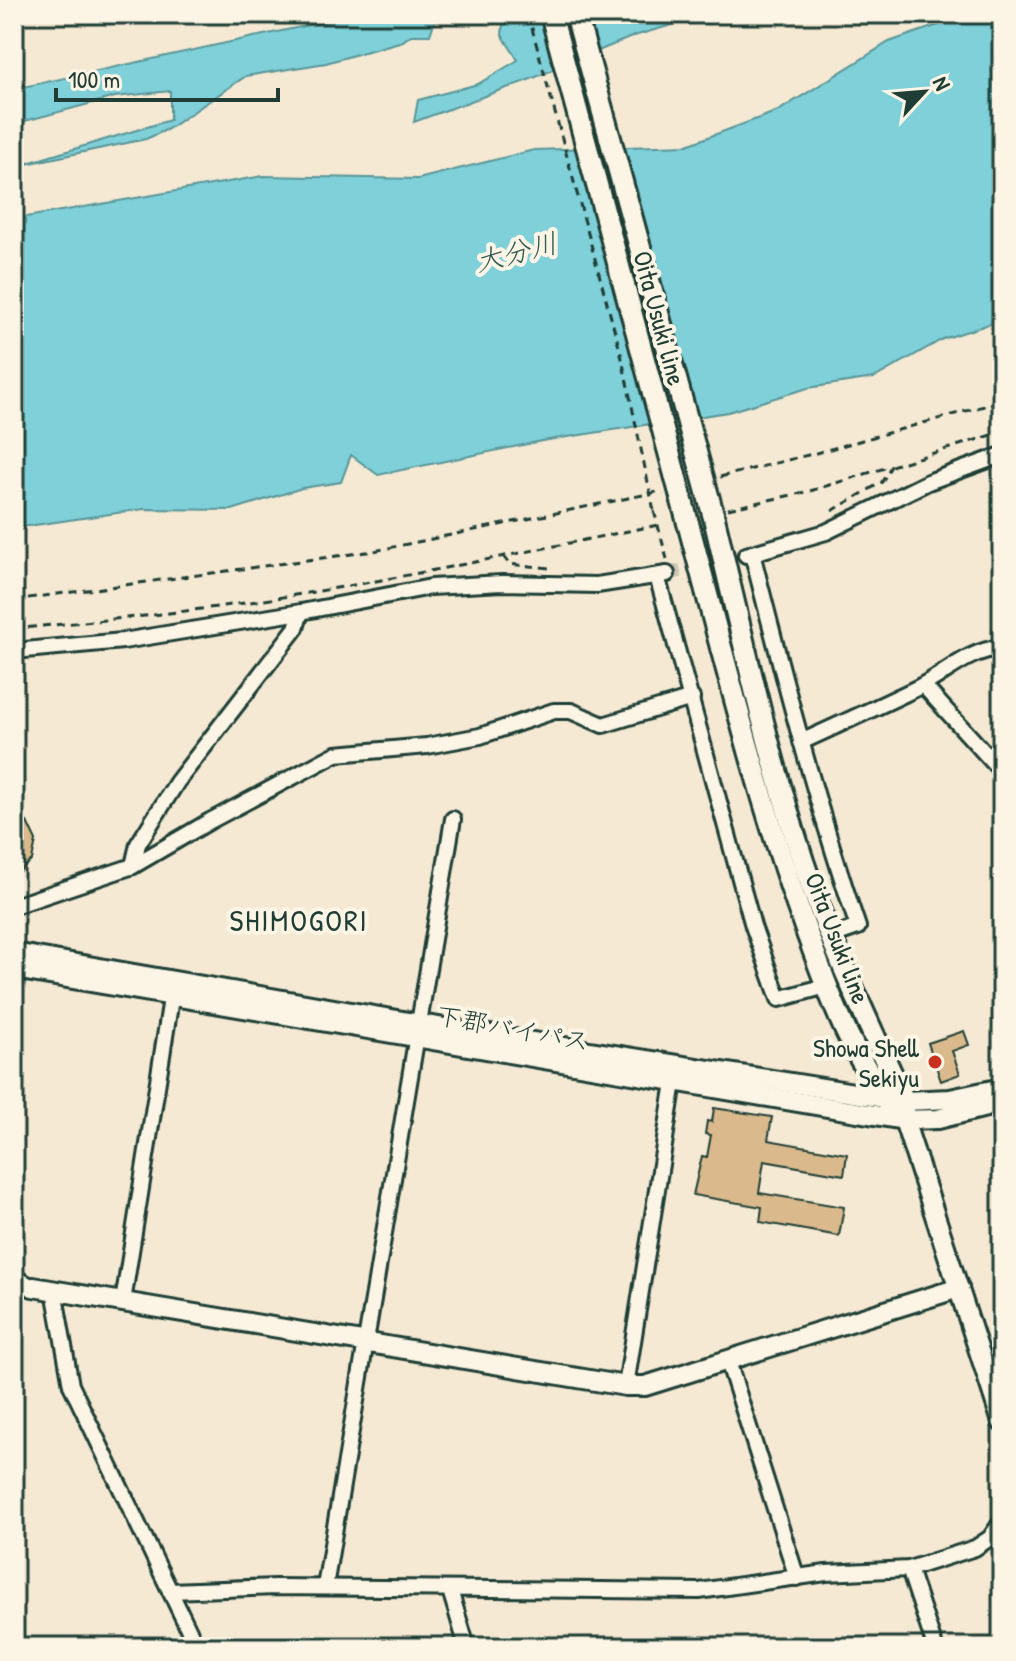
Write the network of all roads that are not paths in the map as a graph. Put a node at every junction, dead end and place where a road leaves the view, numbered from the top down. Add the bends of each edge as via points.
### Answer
1 (551, 14) edge
2 (576, 14) edge
3 (1002, 455) edge
4 (301, 612) junction
5 (1002, 647) edge
6 (14, 651) edge
7 (923, 685) junction
8 (692, 698) junction
9 (801, 742) junction
10 (1002, 772) edge
11 (453, 819) dead end
12 (133, 866) junction
13 (14, 906) edge
14 (832, 936) junction
15 (14, 953) edge
16 (14, 969) edge
17 (826, 986) junction
18 (173, 989) junction
19 (419, 1031) junction
20 (674, 1082) junction
21 (1002, 1088) edge
22 (1002, 1103) edge
23 (898, 1107) junction
24 (14, 1277) edge
25 (33, 1287) junction
26 (959, 1288) junction
27 (54, 1290) junction
28 (14, 1292) edge
29 (123, 1302) junction
30 (367, 1344) junction
31 (728, 1361) junction
32 (626, 1386) junction
33 (1002, 1422) edge
34 (1002, 1521) edge
35 (909, 1569) junction
36 (797, 1578) junction
37 (325, 1587) junction
38 (450, 1590) junction
39 (170, 1591) junction
40 (197, 1647) edge
41 (467, 1647) edge
42 (935, 1647) edge

1 - 17 main road, Oita Usuki line, bridge via 782,865
2 - 14 main road, Oita Usuki line, bridge via 721,511 776,771
3 - 9 street via 928,482 826,532 749,554
4 - 6 street via 123,641
4 - 8 street via 431,587 597,585 662,575
4 - 12 street via 296,628 177,782 138,844
5 - 7 street via 957,661
7 - 9 street
7 - 10 street
8 - 12 street via 603,725 571,711 554,711 480,736 336,754
8 - 17 street via 753,926 779,999
9 - 14 street via 858,927
11 - 19 street
12 - 13 street
14 - 23 main road, Oita Usuki line
15 - 18 street, 下郡バイパス
16 - 18 street, 下郡バイパス
17 - 23 main road, Oita Usuki line via 856,1055
18 - 19 street, 下郡バイパス
18 - 29 street
19 - 20 street, 下郡バイパス
19 - 23 street, 下郡バイパス
19 - 30 street
20 - 23 street, 下郡バイパス
20 - 32 street
21 - 23 street, 下郡バイパス
22 - 23 street, 下郡バイパス via 938,1119
23 - 26 street
24 - 25 street
25 - 27 street
25 - 28 street
26 - 31 street
26 - 33 street
27 - 29 street
27 - 39 street via 71,1385
29 - 30 street
30 - 32 street
30 - 37 street
31 - 32 street via 668,1381
31 - 36 street
34 - 35 street via 975,1548
35 - 36 street
35 - 42 street
36 - 38 street via 677,1592
37 - 38 street
37 - 39 street
38 - 41 street
39 - 40 street

